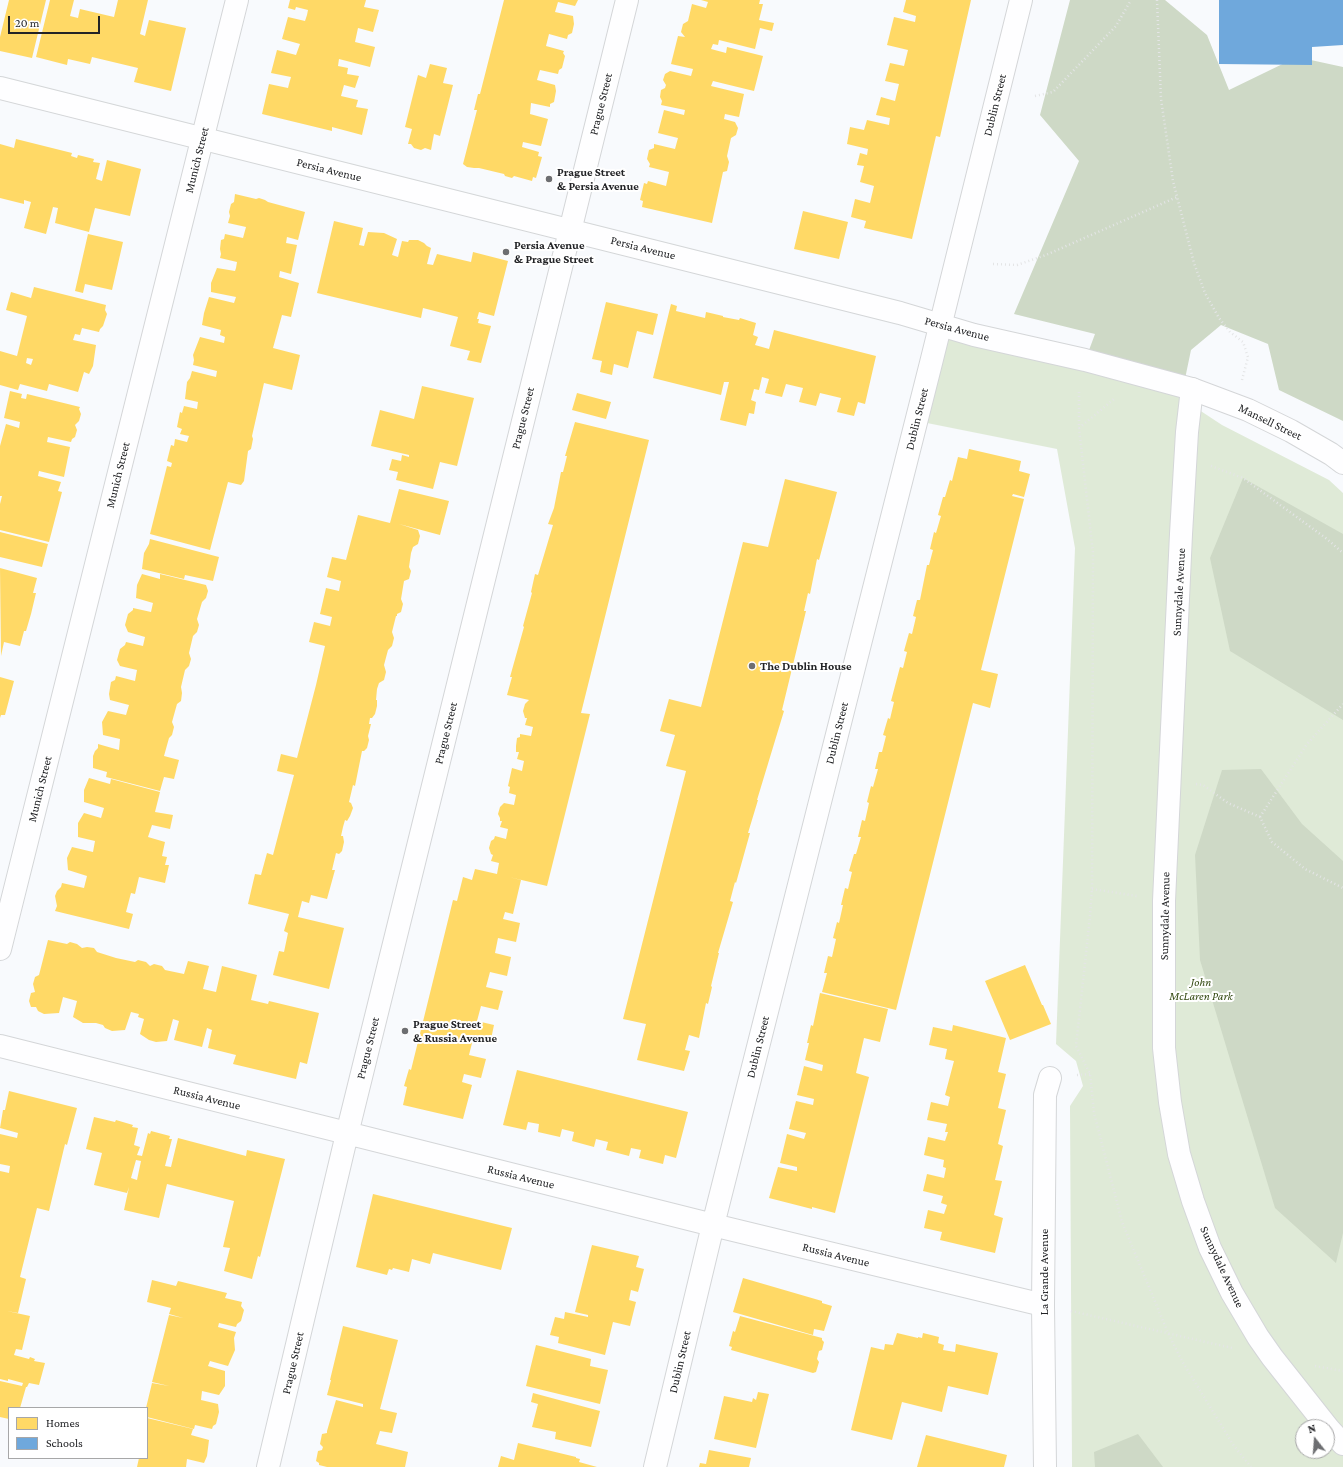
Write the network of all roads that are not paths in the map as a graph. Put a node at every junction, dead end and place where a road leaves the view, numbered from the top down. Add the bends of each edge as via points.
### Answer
1 (236, 0) edge
2 (627, 0) edge
3 (1021, 0) edge
4 (0, 88) edge
5 (202, 138) junction
6 (570, 230) junction
7 (939, 325) junction
8 (1192, 389) junction
9 (1343, 463) edge
10 (0, 949) edge
11 (0, 1046) edge
12 (1050, 1078) dead end
13 (347, 1134) junction
14 (713, 1225) junction
15 (1043, 1305) junction
16 (1343, 1444) edge
17 (268, 1467) edge
18 (655, 1467) edge
19 (1045, 1467) edge

1 - 5 street, Munich Street
2 - 6 street, Prague Street
3 - 7 street, Dublin Street
4 - 5 street, Persia Avenue
5 - 6 street, Persia Avenue
5 - 10 street, Munich Street
6 - 7 street, Persia Avenue
6 - 13 street, Prague Street
7 - 8 street, Persia Avenue
7 - 14 street, Dublin Street
8 - 9 street, Mansell Street via 1248,410 1291,430
8 - 16 street, Sunnydale Avenue via 1186,456 1164,901 1164,1048 1170,1102 1179,1154 1193,1201 1210,1248 1232,1293 1272,1357
11 - 13 street, Russia Avenue
12 - 15 street, La Grande Avenue via 1045,1096
13 - 14 street, Russia Avenue
13 - 17 street, Prague Street
14 - 15 street, Russia Avenue
14 - 18 street, Dublin Street
15 - 19 street, La Grande Avenue

